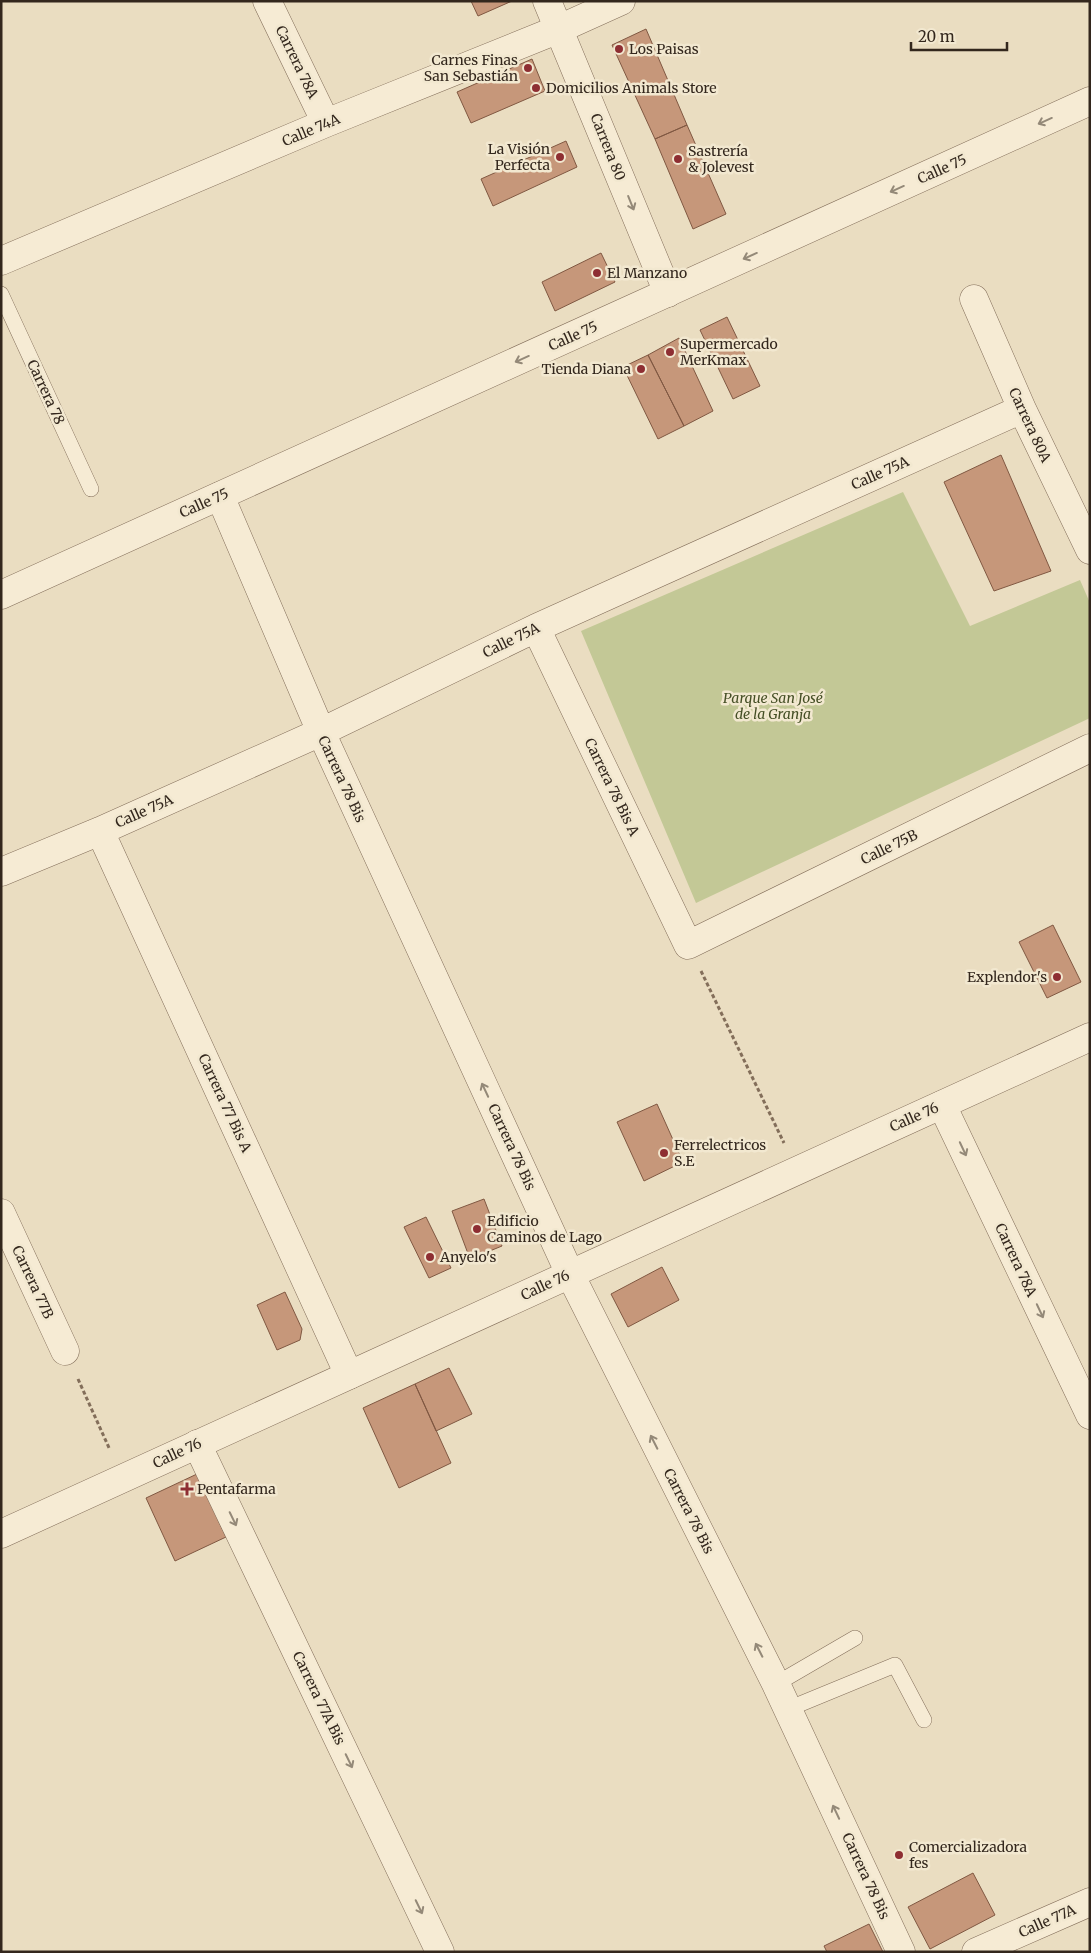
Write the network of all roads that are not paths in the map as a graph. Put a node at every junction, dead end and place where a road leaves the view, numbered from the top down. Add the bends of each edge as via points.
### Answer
1 (267, 1) edge
2 (547, 1) edge
3 (621, 1) edge
4 (559, 29) junction
5 (1090, 101) edge
6 (326, 123) junction
7 (1, 261) edge
8 (668, 293) junction
9 (1, 294) edge
10 (974, 299) dead end
11 (1022, 409) junction
12 (91, 489) dead end
13 (220, 496) junction
14 (1090, 550) edge
15 (1, 595) edge
16 (536, 628) junction
17 (321, 732) junction
18 (1090, 748) edge
19 (100, 831) junction
20 (1, 872) edge
21 (688, 945) joint
22 (1090, 1037) edge
23 (942, 1105) junction
24 (1, 1213) edge
25 (7, 1242) edge
26 (570, 1274) junction
27 (65, 1351) road end
28 (349, 1375) junction
29 (1090, 1415) edge
30 (197, 1444) junction
31 (1, 1534) edge
32 (855, 1638) dead end
33 (776, 1684) junction
34 (788, 1709) junction
35 (924, 1720) dead end
36 (1090, 1902) edge
37 (440, 1952) edge
38 (901, 1952) edge
39 (976, 1952) edge

1 - 6 street, Carrera 78A
2 - 4 street, Carrera 80
3 - 4 street, Calle 74A
4 - 6 street, Calle 74A
4 -> 8 street, Carrera 80
5 -> 8 street, Calle 75
6 - 7 street, Calle 74A
8 -> 13 street, Calle 75
9 - 12 lane, Carrera 78
10 - 11 street, Carrera 80A
11 - 14 street, Carrera 80A
11 - 16 street, Calle 75A
13 - 15 street, Calle 75
13 - 17 street, Carrera 78 Bis
16 - 17 street, Calle 75A
16 - 21 street, Carrera 78 Bis A
17 - 19 street, Calle 75A
26 -> 17 street, Carrera 78 Bis
18 - 21 street, Calle 75B
19 - 20 street, Calle 75A
19 - 28 street, Carrera 77 Bis A
22 - 23 street, Calle 76
23 - 26 street, Calle 76
23 -> 29 street, Carrera 78A
24 - 25 street, Carrera 77B
25 - 27 street, Carrera 77B
26 - 28 street, Calle 76
33 -> 26 street, Carrera 78 Bis
28 - 30 street, Calle 76
30 - 31 street, Calle 76
30 -> 37 street, Carrera 77A Bis
32 - 33 lane
33 - 34 street, Carrera 78 Bis
34 - 35 lane via 895,1665
38 -> 34 street, Carrera 78 Bis
36 - 39 street, Calle 77A

